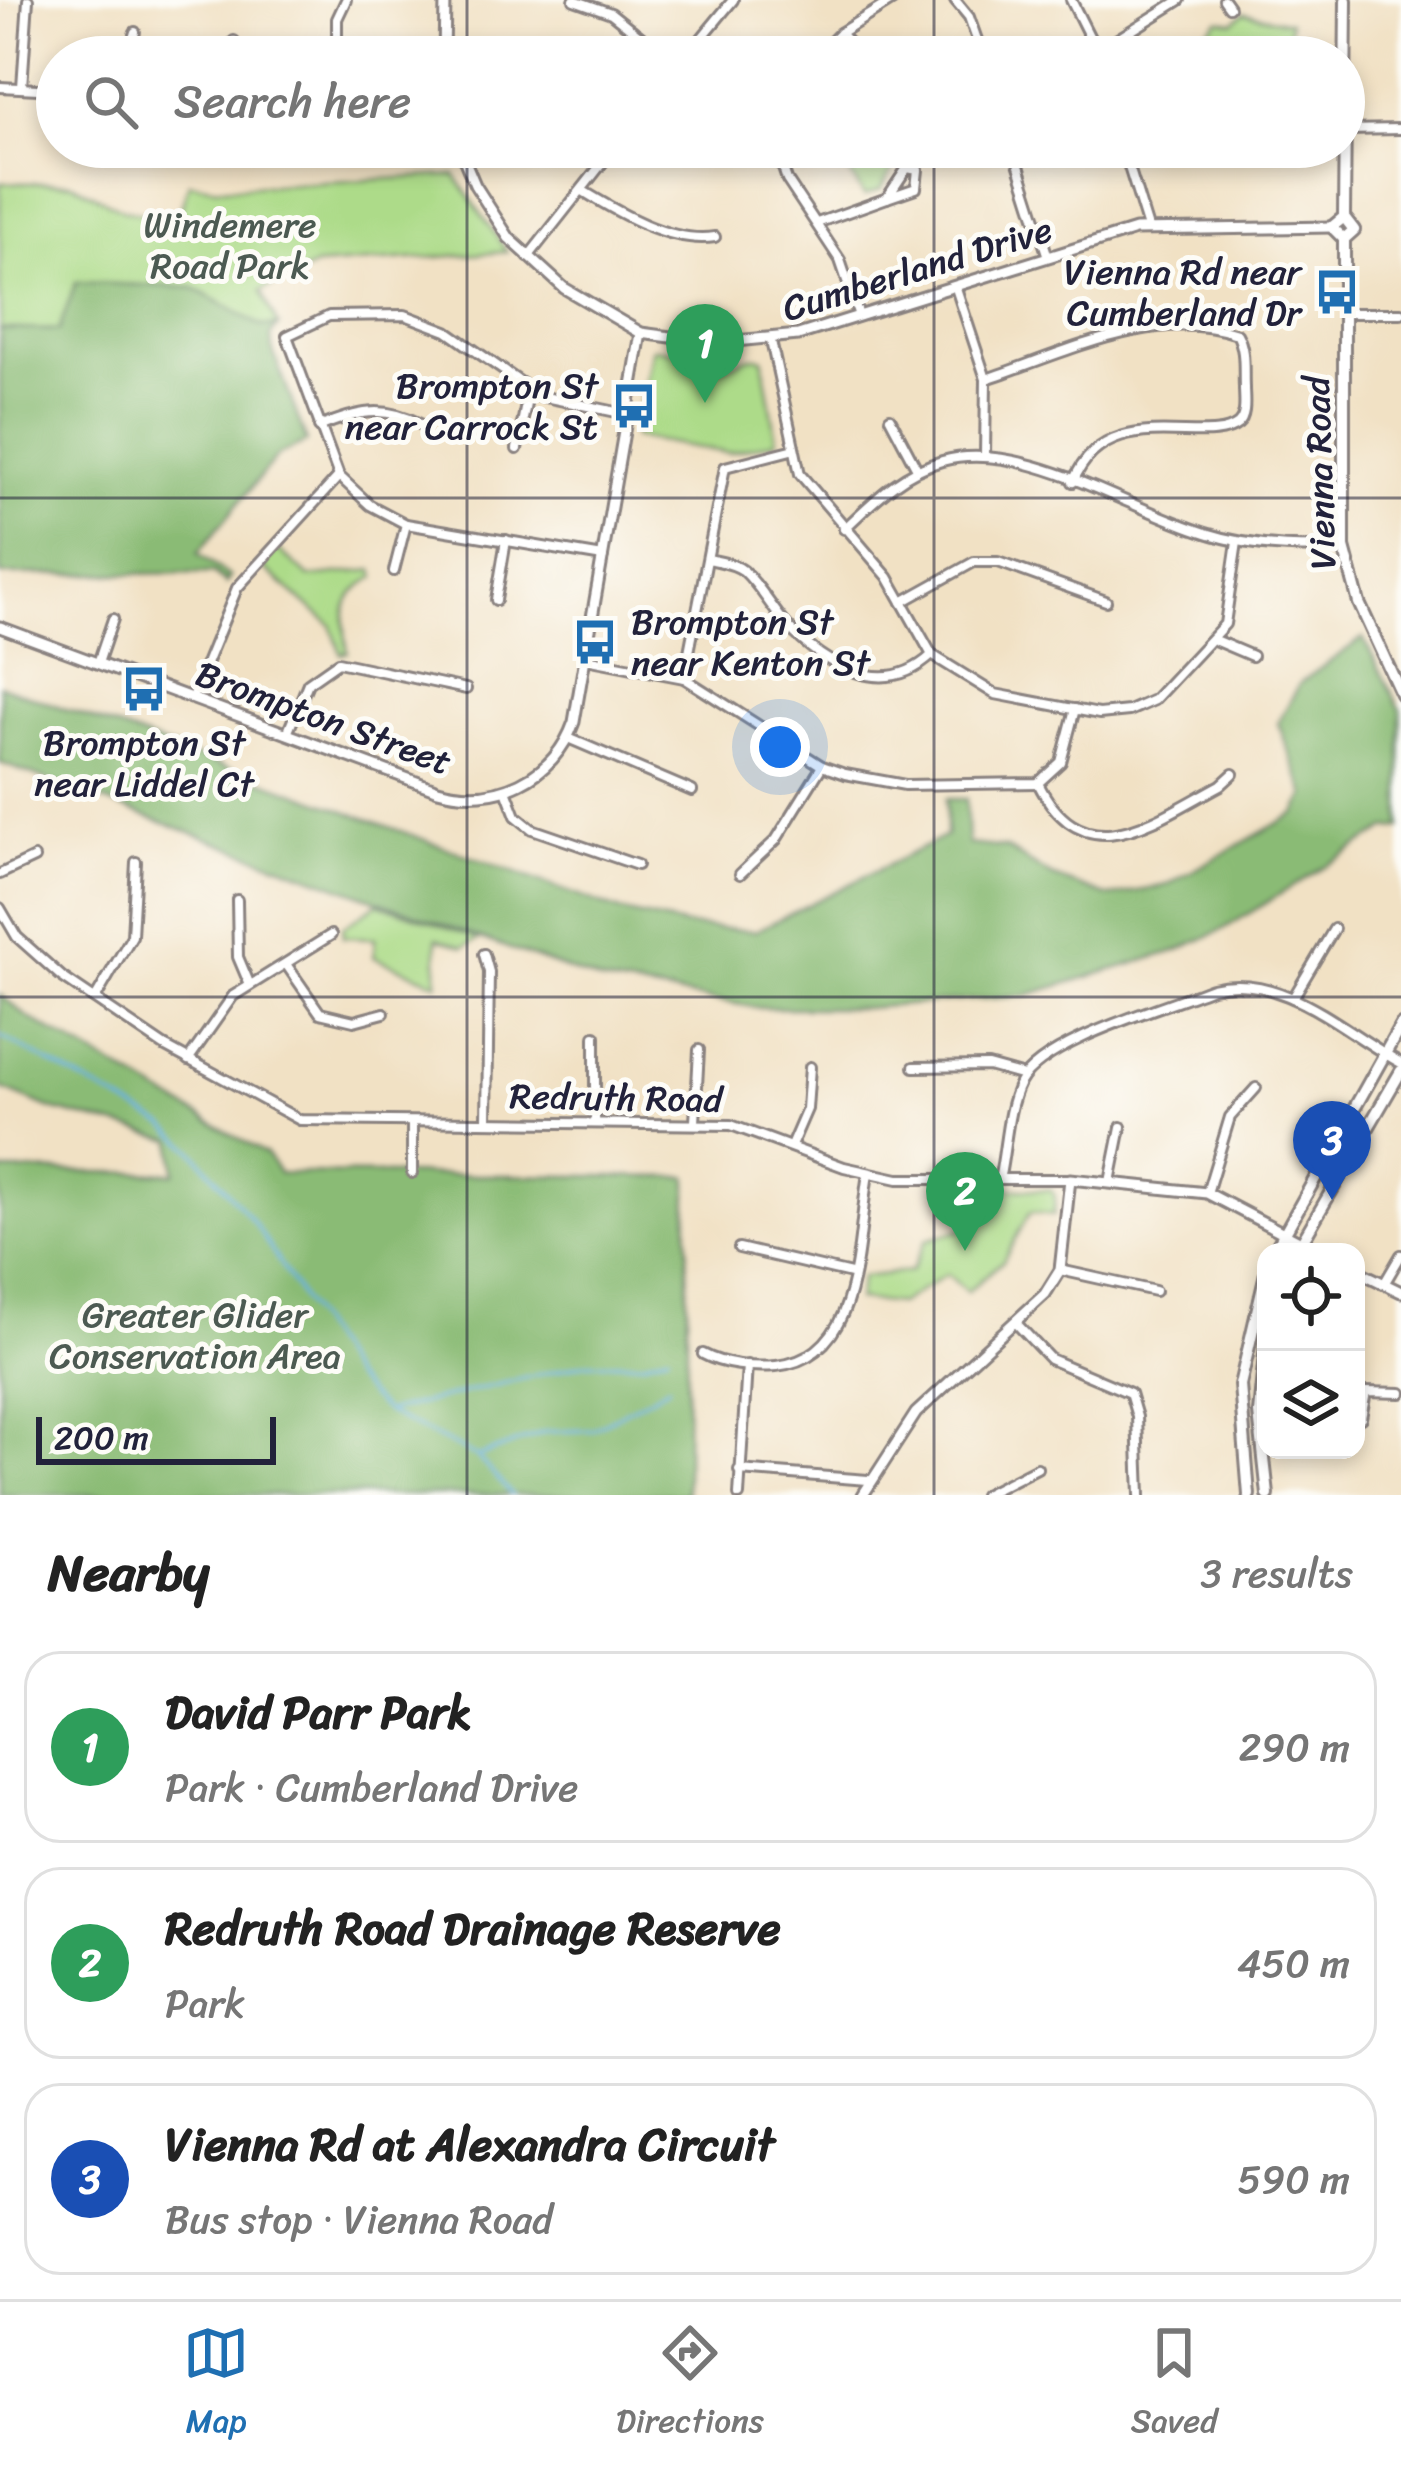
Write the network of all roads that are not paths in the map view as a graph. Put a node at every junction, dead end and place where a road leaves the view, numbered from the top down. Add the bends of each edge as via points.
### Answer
1 (28, 0) edge
2 (346, 0) edge
3 (445, 0) edge
4 (574, 0) edge
5 (733, 0) edge
6 (893, 0) edge
7 (955, 0) edge
8 (1071, 0) edge
9 (1180, 0) edge
10 (1346, 0) edge
11 (135, 32) dead end
12 (840, 33) junction
13 (134, 36) edge
14 (337, 36) edge
15 (444, 36) edge
16 (640, 36) edge
17 (703, 36) edge
18 (837, 36) edge
19 (843, 36) edge
20 (976, 36) edge
21 (1086, 36) edge
22 (1122, 36) edge
23 (1346, 36) edge
24 (0, 87) edge
25 (22, 87) junction
26 (36, 88) edge
27 (1401, 129) edge
28 (1365, 130) edge
29 (468, 168) edge
30 (599, 168) edge
31 (783, 168) edge
32 (1020, 168) edge
33 (1129, 168) edge
34 (1345, 168) edge
35 (583, 190) junction
36 (887, 198) junction
37 (1344, 217) junction
38 (817, 223) junction
39 (1332, 227) junction
40 (1148, 228) junction
41 (715, 237) dead end
42 (1343, 239) junction
43 (1048, 257) junction
44 (527, 258) junction
45 (956, 288) junction
46 (1344, 313) junction
47 (1401, 314) edge
48 (859, 316) junction
49 (641, 333) junction
50 (771, 341) junction
51 (986, 379) junction
52 (529, 389) junction
53 (626, 414) junction
54 (890, 418) dead end
55 (420, 424) dead end
56 (318, 427) junction
57 (517, 449) dead end
58 (791, 450) junction
59 (985, 456) junction
60 (917, 470) junction
61 (338, 476) junction
62 (1072, 482) junction
63 (406, 524) junction
64 (844, 529) junction
65 (506, 540) junction
66 (1238, 542) junction
67 (1344, 547) junction
68 (603, 557) junction
69 (708, 559) junction
70 (394, 571) dead end
71 (496, 600) dead end
72 (1106, 601) dead end
73 (902, 602) junction
74 (113, 619) dead end
75 (0, 627) edge
76 (1212, 639) junction
77 (932, 655) junction
78 (1252, 656) dead end
79 (586, 659) junction
80 (98, 663) junction
81 (684, 678) junction
82 (466, 689) dead end
83 (1401, 694) edge
84 (192, 698) junction
85 (1075, 709) junction
86 (287, 734) junction
87 (568, 738) junction
88 (822, 766) junction
89 (1234, 774) dead end
90 (1038, 783) junction
91 (506, 790) junction
92 (692, 790) dead end
93 (34, 858) dead end
94 (136, 862) dead end
95 (638, 865) dead end
96 (0, 874) edge
97 (740, 874) dead end
98 (237, 899) dead end
99 (0, 908) edge
100 (1334, 929) dead end
101 (331, 934) dead end
102 (484, 954) dead end
103 (286, 964) junction
104 (249, 983) junction
105 (1293, 998) junction
106 (95, 999) junction
107 (384, 1013) dead end
108 (1401, 1025) edge
109 (595, 1036) dead end
110 (699, 1050) dead end
111 (1387, 1055) junction
112 (188, 1060) junction
113 (810, 1067) dead end
114 (914, 1067) dead end
115 (1401, 1067) edge
116 (1024, 1076) junction
117 (1256, 1088) dead end
118 (412, 1122) junction
119 (487, 1122) junction
120 (596, 1122) junction
121 (695, 1123) junction
122 (1121, 1126) dead end
123 (791, 1146) junction
124 (412, 1173) dead end
125 (868, 1174) junction
126 (1000, 1175) junction
127 (1070, 1179) junction
128 (1110, 1181) junction
129 (1207, 1193) junction
130 (1282, 1233) junction
131 (1278, 1243) edge
132 (1293, 1243) edge
133 (1300, 1243) edge
134 (739, 1248) dead end
135 (1401, 1255) edge
136 (1060, 1270) junction
137 (851, 1274) junction
138 (1365, 1274) edge
139 (1384, 1284) junction
140 (1156, 1291) dead end
141 (1401, 1292) edge
142 (1257, 1312) edge
143 (1016, 1324) junction
144 (1265, 1351) edge
145 (703, 1354) dead end
146 (747, 1365) junction
147 (1401, 1393) edge
148 (1365, 1396) edge
149 (1037, 1468) dead end
150 (739, 1470) junction
151 (868, 1480) junction
152 (739, 1495) edge
153 (863, 1495) edge
154 (983, 1495) edge
155 (1140, 1495) edge
156 (1249, 1495) edge
157 (1268, 1495) edge

1 - 25 street
2 - 14 street
3 - 15 street
4 - 16 street via 611,13
5 - 17 street
6 - 12 street
7 - 20 street
8 - 21 street
9 - 22 street
10 - 23 main road
11 - 13 street
12 - 18 street
12 - 19 street
24 - 25 street
25 - 26 street
27 - 28 street
29 - 44 street, Cumberland Drive
30 - 35 street
31 - 38 street
32 - 43 street
33 - 40 street
34 - 37 main road
35 - 41 street via 623,216 698,240
35 - 44 street
36 - 36 street via 901,172 918,170 916,188
36 - 38 street
37 - 39 main road
37 - 42 main road, Vienna Road via 1354,230
38 - 48 street
39 - 40 street, Cumberland Drive
39 - 42 main road
40 - 43 street, Cumberland Drive
42 - 46 main road, Vienna Road
43 - 45 street, Cumberland Drive
44 - 49 street, Cumberland Drive
45 - 48 street, Cumberland Drive
45 - 51 street
46 - 47 street
46 - 67 main road, Vienna Road
48 - 50 street, Cumberland Drive
49 - 50 street, Cumberland Drive via 715,344
49 - 53 street
50 - 58 street
51 - 59 street
51 - 62 street via 1127,332 1237,334 1244,414 1238,424 1146,431 1082,459
52 - 53 street via 566,405
52 - 56 street via 447,331 405,314 329,316 287,336
52 - 57 street
53 - 68 street
54 - 60 street
55 - 56 street via 380,410
56 - 61 street
58 - 64 street
58 - 69 street via 725,466
59 - 60 street
59 - 62 street
60 - 64 street
61 - 63 street via 370,506
61 - 84 street via 237,588
62 - 66 street
63 - 65 street
63 - 70 street
64 - 73 street
65 - 68 street
65 - 71 street
66 - 67 street
66 - 76 street via 1232,604
67 - 83 main road, Vienna Road via 1359,603
68 - 79 street
69 - 77 street via 744,571 788,627 873,679 899,677
69 - 81 street
72 - 73 street via 998,562 974,562
73 - 77 street
74 - 80 street
75 - 80 street, Brompton Street
76 - 78 street
76 - 85 street via 1154,700 1129,711
77 - 85 street via 995,694
79 - 81 street
79 - 87 street
80 - 84 street, Brompton Street
81 - 88 street
82 - 86 street via 338,662 308,683
84 - 86 street, Brompton Street
85 - 90 street via 1061,762
86 - 91 street, Brompton Street via 446,792
87 - 91 street via 543,769
87 - 92 street
88 - 90 street via 905,785
88 - 97 street via 784,829
89 - 90 street via 1119,834 1080,831 1064,821
91 - 95 street via 516,816 532,829
93 - 96 street
94 - 106 street via 132,936
98 - 104 street via 238,957
99 - 106 street, Redruth Road via 38,959
100 - 105 street
101 - 103 street
102 - 119 street
103 - 104 street
103 - 107 street via 320,1013 353,1021
104 - 112 street
105 - 111 street
105 - 116 street via 1255,983 1212,988 1059,1046
106 - 112 street, Redruth Road
108 - 111 main road
109 - 120 street
110 - 121 street
111 - 115 street
111 - 130 main road
112 - 118 street, Redruth Road via 300,1120
113 - 123 street via 807,1109
114 - 116 street via 988,1066
115 - 133 main road
116 - 126 street
117 - 129 street via 1230,1117
118 - 119 street, Redruth Road
118 - 124 street
119 - 120 street, Redruth Road
120 - 121 street, Redruth Road
121 - 123 street, Redruth Road via 749,1128
122 - 128 street
123 - 125 street, Redruth Road
125 - 126 street, Redruth Road via 923,1181
125 - 137 street
126 - 127 street, Redruth Road
127 - 128 street, Redruth Road
127 - 136 street
128 - 129 street, Redruth Road
129 - 130 street, Redruth Road
130 - 131 main road
130 - 132 street, Redruth Road
134 - 137 street
135 - 139 street
136 - 140 street
136 - 143 street
137 - 146 street via 845,1315 825,1344 787,1365
138 - 139 street
139 - 141 street
142 - 156 main road via 1240,1385
143 - 151 street via 916,1413
143 - 155 street via 1050,1359 1130,1393
144 - 157 main road via 1259,1414
145 - 146 street
146 - 150 street
147 - 148 street
149 - 154 street
150 - 151 street
150 - 152 street
151 - 153 street

